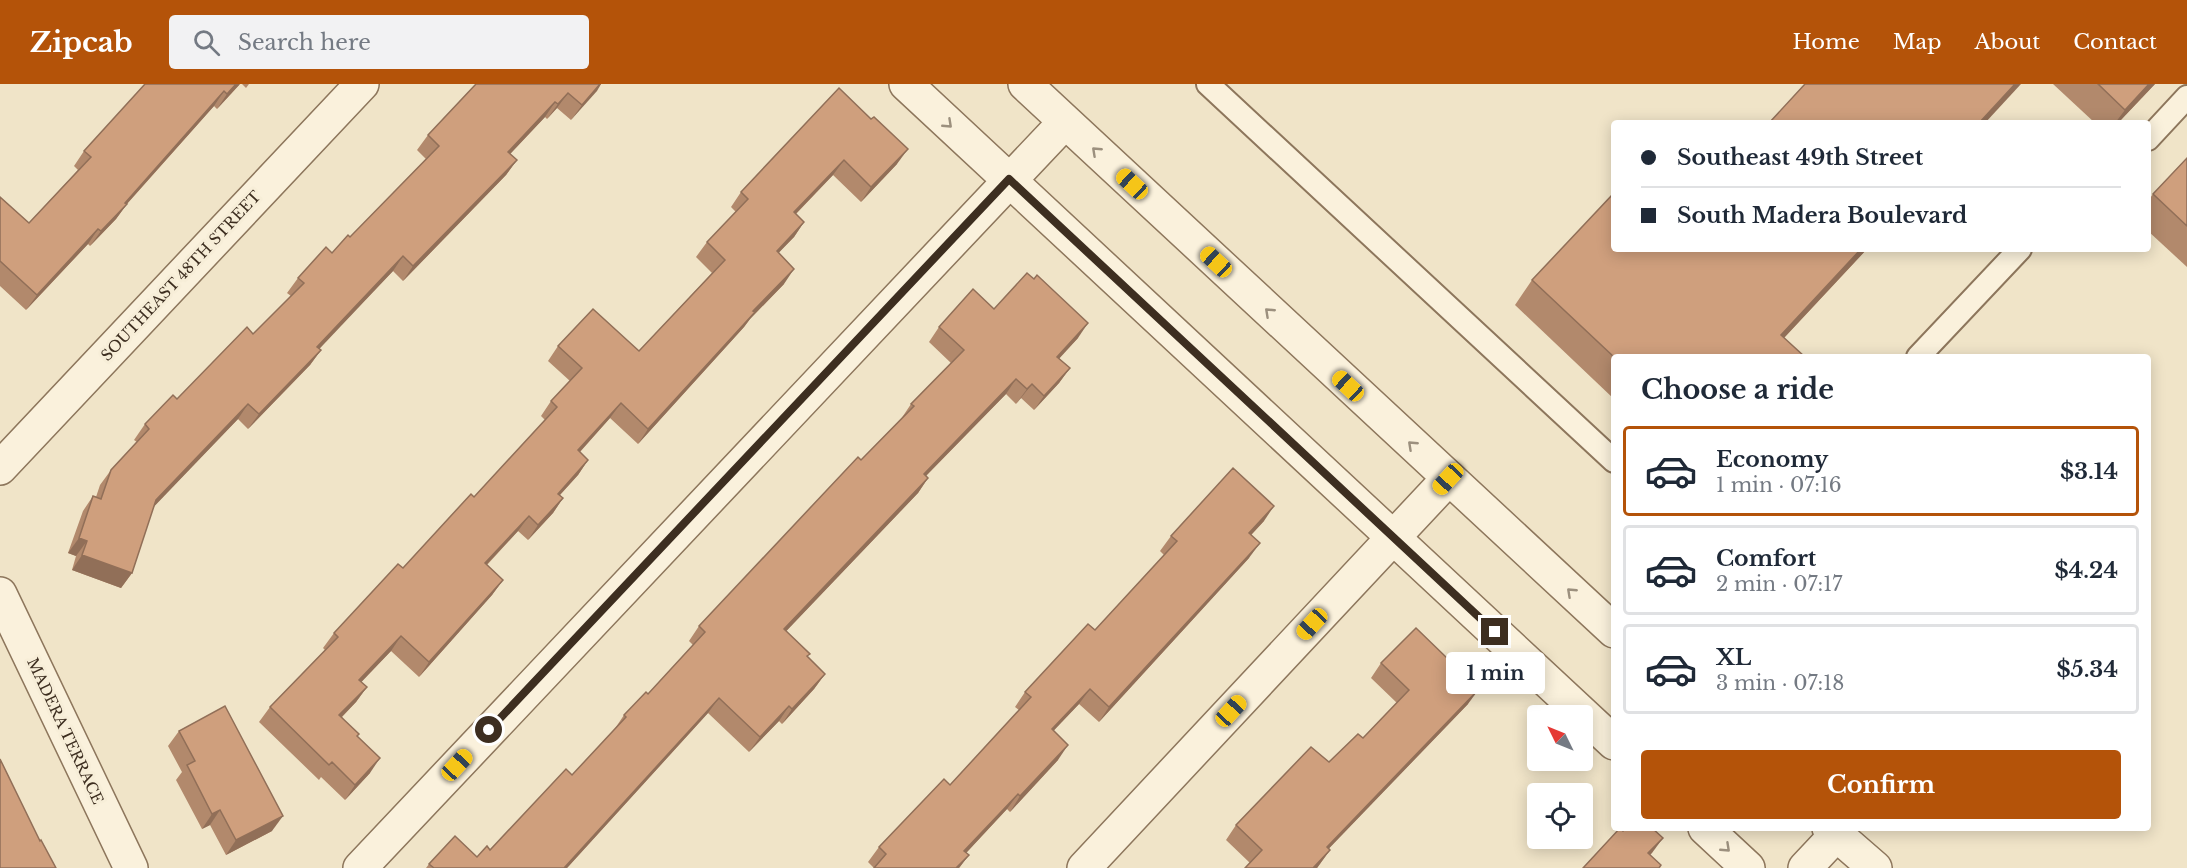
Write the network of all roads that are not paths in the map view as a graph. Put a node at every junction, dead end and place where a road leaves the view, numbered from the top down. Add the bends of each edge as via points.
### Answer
1 (362, 84) edge
2 (906, 84) edge
3 (1025, 84) edge
4 (1208, 84) edge
5 (2187, 97) edge
6 (1065, 122) junction
7 (2151, 136) edge
8 (1009, 179) junction
9 (2017, 252) edge
10 (1921, 354) edge
11 (1611, 458) edge
12 (0, 468) edge
13 (1448, 479) junction
14 (1393, 537) junction
15 (0, 594) edge
16 (1611, 628) edge
17 (1611, 740) edge
18 (1708, 831) edge
19 (1832, 832) edge
20 (131, 868) edge
21 (360, 868) edge
22 (1084, 868) edge
23 (1748, 868) edge
24 (1804, 868) edge
25 (1875, 868) edge

1 - 12 street, SOUTHEAST 48TH STREET
2 -> 8 street
3 - 6 street
4 - 11 lane
5 - 7 lane
6 - 8 street
13 -> 6 street
8 - 14 street
8 - 21 street
9 - 10 lane
13 - 14 street
16 -> 13 street
14 - 17 street
14 - 22 street
15 - 20 street, MADERA TERRACE
18 -> 23 street
19 - 24 street
19 - 25 street

